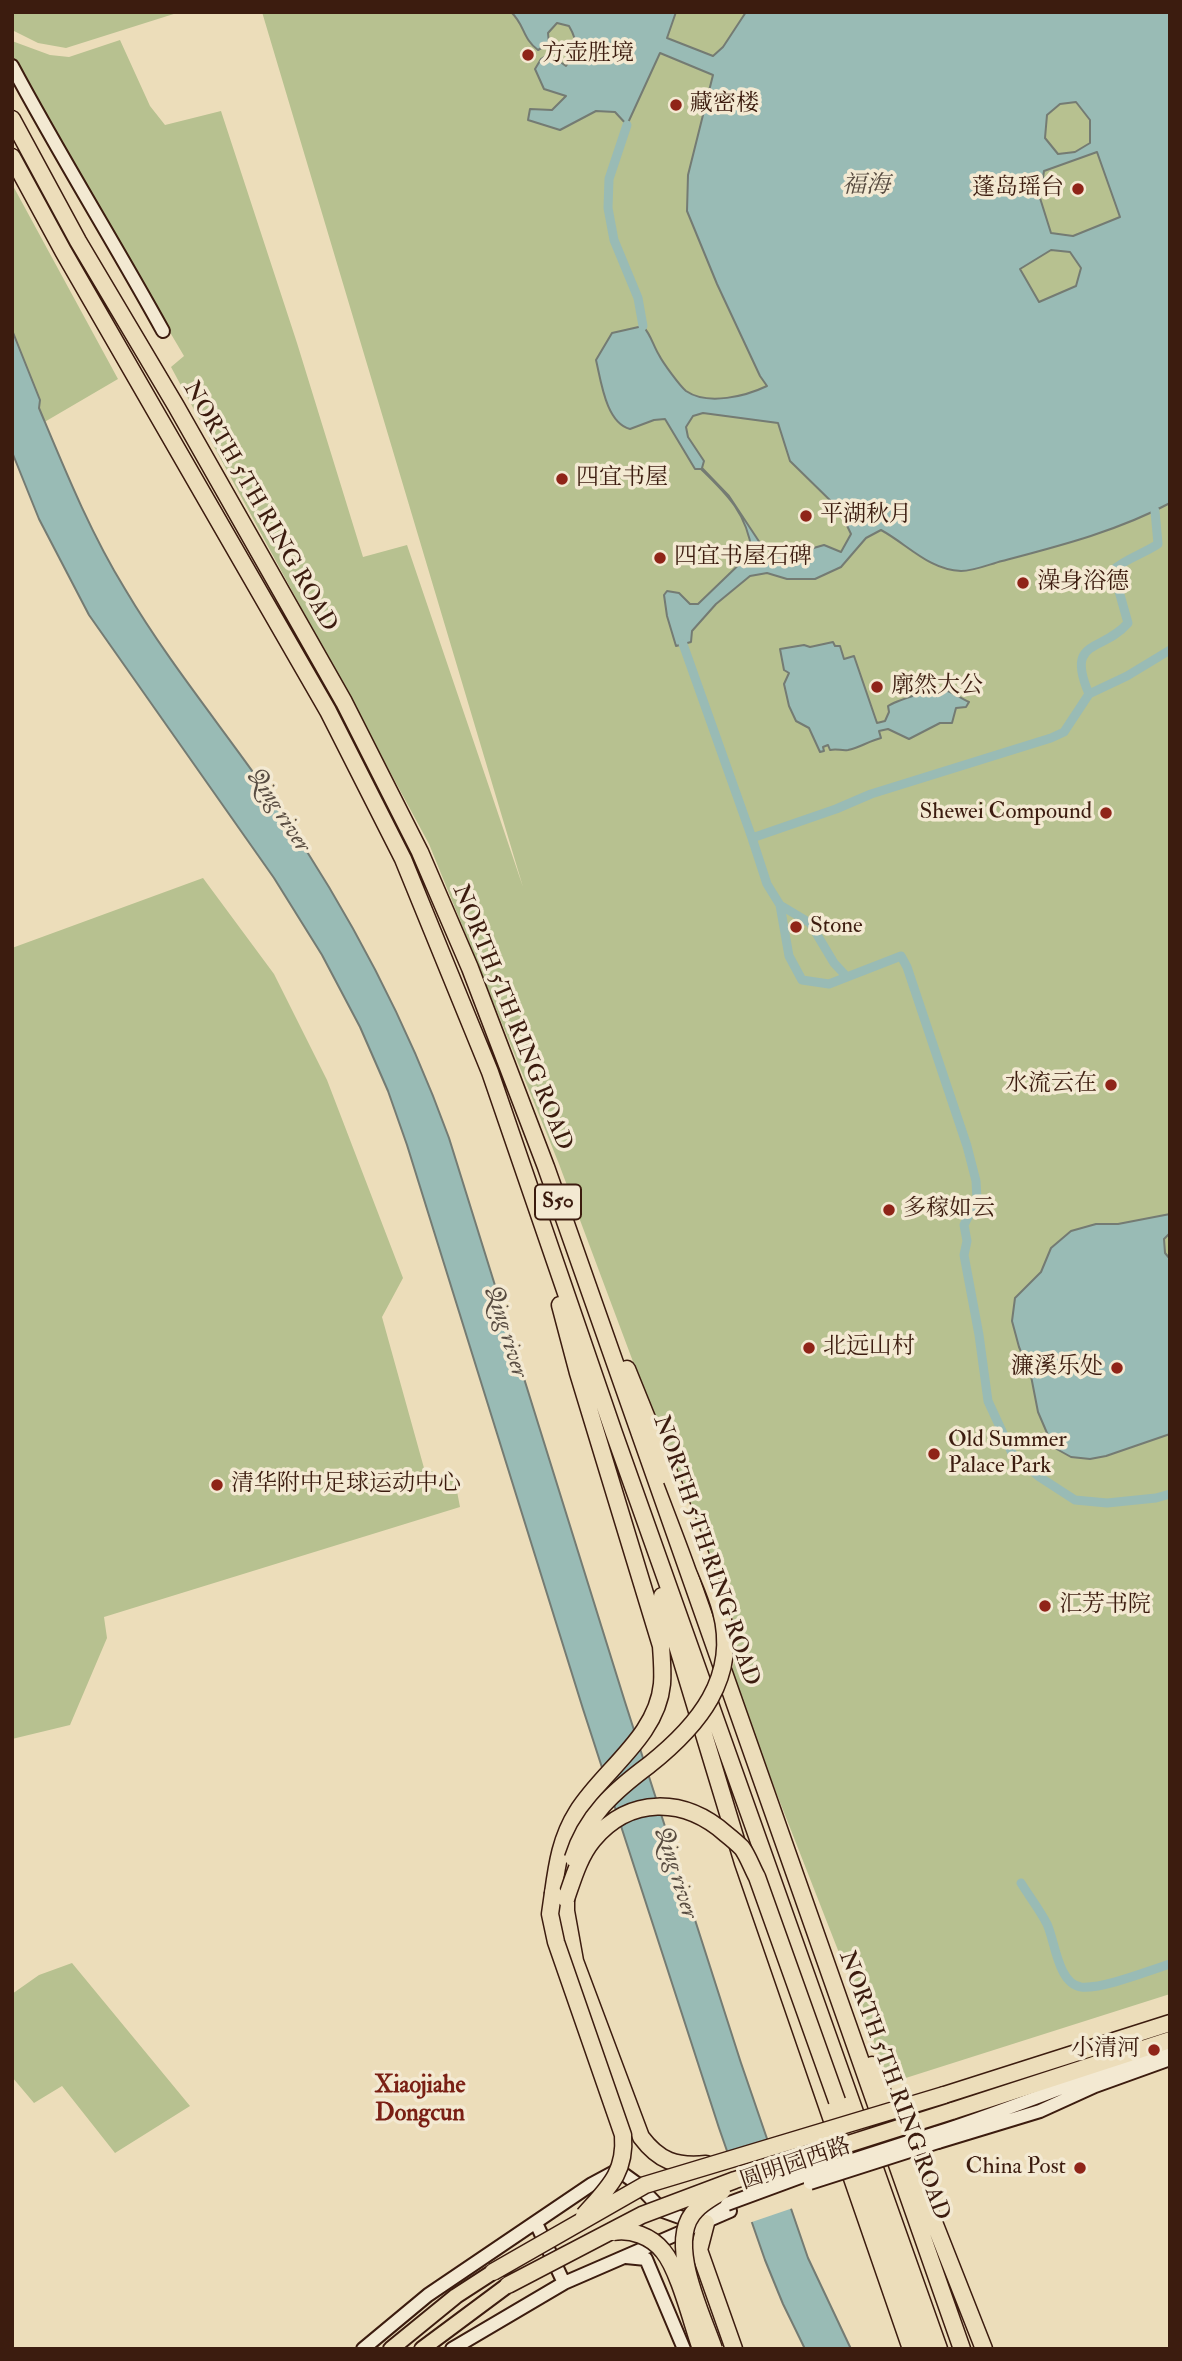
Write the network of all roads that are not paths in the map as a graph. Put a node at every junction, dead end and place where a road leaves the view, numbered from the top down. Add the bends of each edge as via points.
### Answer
1 (12, 66) edge
2 (12, 119) edge
3 (12, 157) edge
4 (163, 331) dead end
5 (545, 1167) junction
6 (526, 1174) junction
7 (614, 1433) junction
8 (788, 1858) junction
9 (566, 1899) junction
10 (1170, 2023) edge
11 (1170, 2040) edge
12 (1170, 2048) edge
13 (1170, 2059) edge
14 (968, 2128) junction
15 (726, 2162) junction
16 (735, 2180) junction
17 (729, 2208) junction
18 (663, 2211) junction
19 (536, 2223) junction
20 (706, 2223) junction
21 (573, 2227) junction
22 (665, 2239) junction
23 (579, 2246) junction
24 (622, 2257) junction
25 (493, 2272) joint
26 (564, 2283) junction
27 (508, 2285) joint
28 (424, 2347) edge
29 (363, 2349) edge
30 (391, 2349) edge
31 (452, 2349) edge
32 (684, 2349) edge
33 (701, 2349) edge
34 (714, 2349) edge
35 (734, 2349) edge
36 (911, 2349) edge
37 (926, 2349) edge
38 (939, 2349) edge
39 (962, 2349) edge
40 (984, 2349) edge

1 - 4 street
2 - 5 highway, NORTH 5TH RING ROAD / S50 via 349,713 420,852
3 - 6 highway, NORTH 5TH RING ROAD / S50 via 328,711 404,859
5 - 8 highway, NORTH 5TH RING ROAD / S50
5 - 9 highway, bridge via 722,1611 725,1645 715,1691 701,1715 684,1736 618,1788 585,1828 573,1856
6 - 7 highway, NORTH 5TH RING ROAD / S50
6 - 21 highway, bridge via 578,1373 662,1646 662,1686 654,1711 641,1735 576,1813 557,1866 550,1914 556,1942 618,2115 625,2155 609,2186
7 - 36 highway via 739,1850
7 - 38 highway, NORTH 5TH RING ROAD / S50
8 - 39 highway, NORTH 5TH RING ROAD / S50
8 - 40 highway
9 - 15 highway, bridge via 575,1961 641,2137 652,2152 673,2163
9 - 37 highway, bridge via 592,1841 611,1822 634,1810 657,1806 685,1809 713,1823 741,1848 757,1877
10 - 15 highway, 圆明园西路, bridge
11 - 16 highway, 圆明园西路, bridge
12 - 14 street, 圆明园西路
13 - 14 street, 圆明园西路 via 1040,2111
14 - 17 street, 圆明园西路, bridge
15 - 21 highway, 圆明园西路, bridge via 645,2185
16 - 23 highway, 圆明园西路, bridge via 642,2215
16 - 34 highway, bridge via 695,2210 683,2247
17 - 18 street, 圆明园西路 via 688,2220
17 - 20 street, 圆明园西路
18 - 19 street via 618,2170
18 - 22 street via 670,2220
19 - 26 street
19 - 29 street via 428,2295
20 - 22 street, 圆明园西路
20 - 35 highway via 699,2250
21 - 25 highway, 圆明园西路, bridge
22 - 24 street, 圆明园西路
23 - 27 highway, 圆明园西路, bridge
23 - 33 highway, bridge via 615,2231 629,2230 648,2238 663,2251 674,2274
24 - 26 street, 圆明园西路
24 - 32 street via 646,2259
25 - 30 main road via 456,2295
26 - 31 street, 圆明园西路
27 - 28 main road

